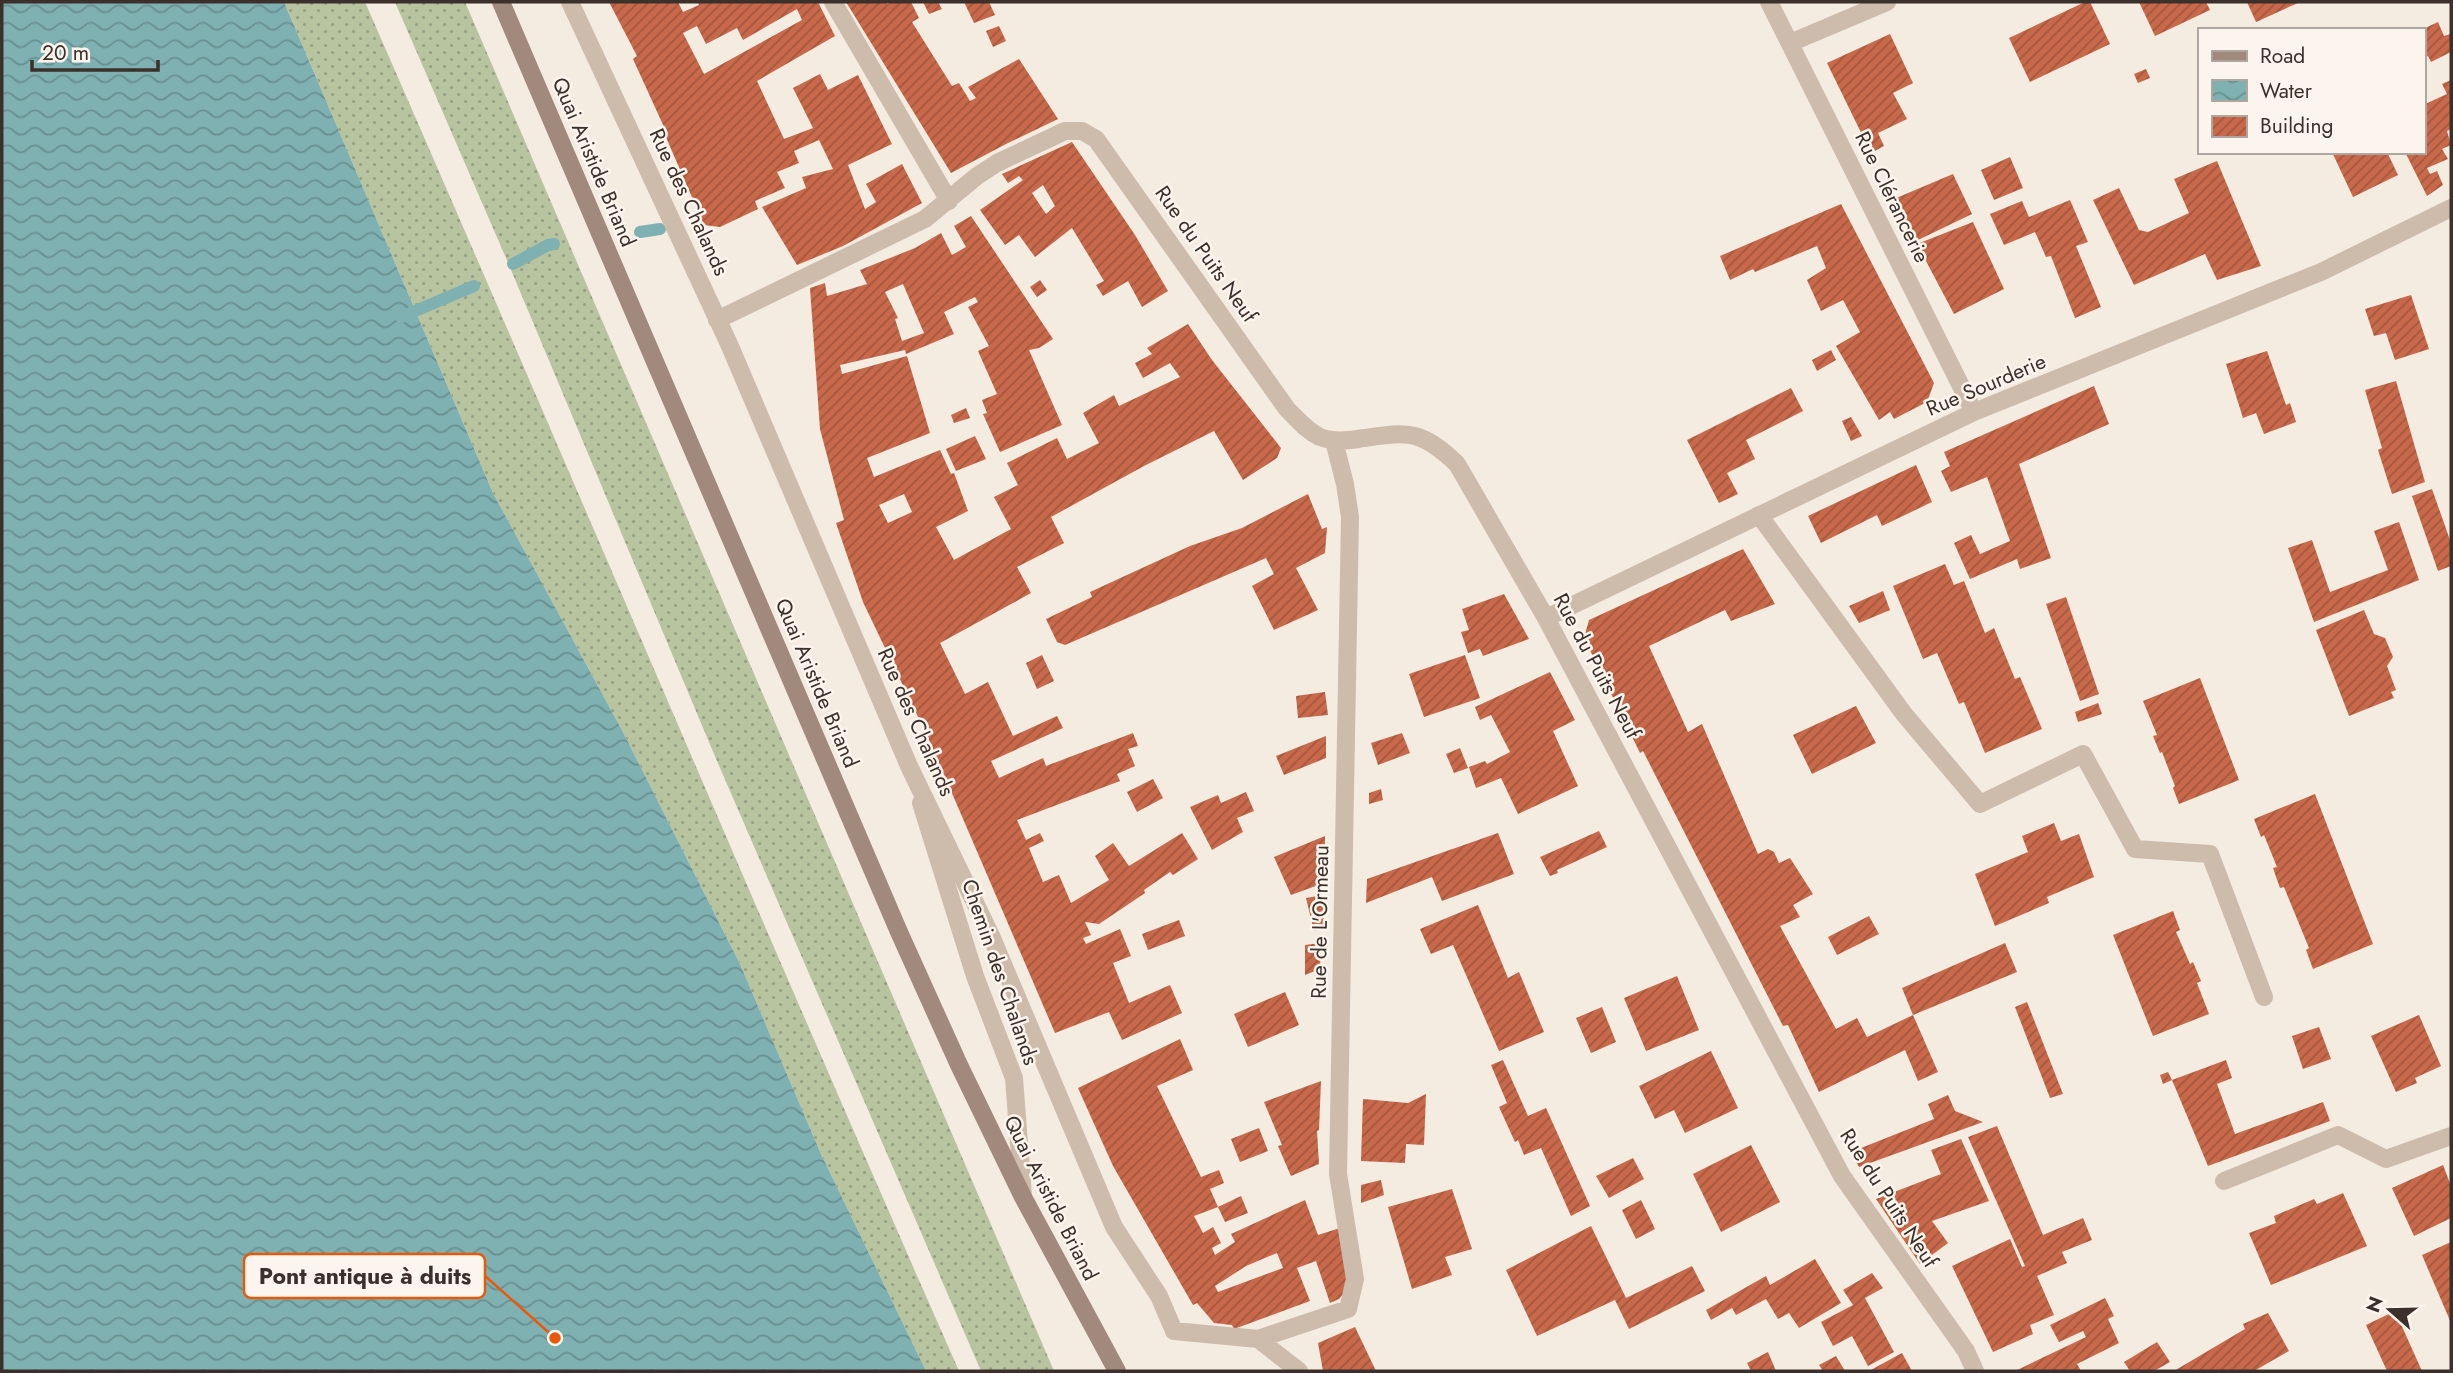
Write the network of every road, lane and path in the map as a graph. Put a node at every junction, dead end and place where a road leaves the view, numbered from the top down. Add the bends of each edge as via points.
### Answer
1 (500, 2) edge
2 (570, 2) edge
3 (833, 2) edge
4 (1769, 2) edge
5 (1887, 2) edge
6 (1790, 43) junction
7 (949, 201) junction
8 (2451, 208) edge
9 (717, 320) junction
10 (1974, 412) junction
11 (1334, 441) junction
12 (1759, 516) junction
13 (1546, 618) junction
14 (909, 766) junction
15 (2264, 997) dead end
16 (2451, 1136) edge
17 (2224, 1181) dead end
18 (1023, 1197) junction
19 (1258, 1339) junction
20 (1117, 1371) edge
21 (1299, 1371) edge
22 (1975, 1371) edge

1 - 18 main road, Quai Aristide Briand via 899,932
2 - 9 street, Rue des Chalands
3 - 7 street
4 - 6 street, Rue Clérancerie
5 - 6 street
6 - 10 street, Rue Clérancerie
7 - 9 street via 925,219
7 - 11 street, Rue du Puits Neuf via 997,163 1065,131 1082,131 1096,139 1287,409 1310,432
8 - 10 street, Rue Sourderie via 2321,272
9 - 14 street, Rue des Chalands
10 - 12 street, Rue Sourderie
11 - 13 street, Rue du Puits Neuf via 1400,433 1421,437 1440,448 1457,464
11 - 19 street, Rue de L'Ormeau via 1350,517 1338,1174 1355,1279 1348,1309
12 - 13 street, Rue Sourderie
12 - 15 street via 1904,715 1980,804 2083,754 2135,849 2210,854
13 - 22 street, Rue du Puits Neuf via 1842,1176 1966,1351
14 - 18 street, Chemin des Chalands via 975,975 1014,1078
14 - 19 street, Rue des Chalands via 992,938 1114,1227 1158,1296 1174,1331
16 - 17 street via 2386,1159 2337,1135
18 - 20 main road, Quai Aristide Briand
19 - 21 street

